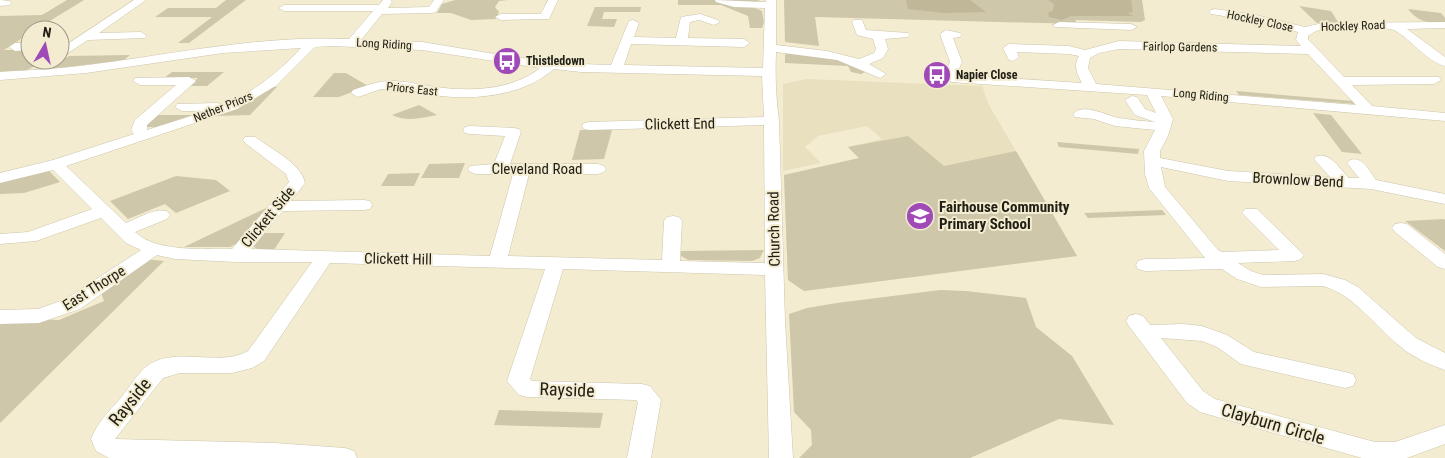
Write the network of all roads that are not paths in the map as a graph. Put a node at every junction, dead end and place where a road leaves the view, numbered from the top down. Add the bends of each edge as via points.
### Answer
1 (142, 0) edge
2 (440, 0) edge
3 (553, 0) edge
4 (720, 0) edge
5 (771, 2) edge
6 (384, 6) edge
7 (284, 8) dead end
8 (1214, 12) dead end
9 (501, 17) dead end
10 (714, 22) dead end
11 (858, 22) dead end
12 (633, 23) dead end
13 (1059, 25) dead end
14 (1393, 25) junction
15 (1445, 25) edge
16 (1110, 26) junction
17 (1131, 27) dead end
18 (1306, 31) junction
19 (956, 34) dead end
20 (427, 35) dead end
21 (904, 35) dead end
22 (141, 36) dead end
23 (878, 36) junction
24 (85, 37) junction
25 (626, 40) junction
26 (313, 42) junction
27 (353, 42) junction
28 (681, 42) junction
29 (488, 43) dead end
30 (744, 43) dead end
31 (70, 44) edge
32 (407, 45) junction
33 (1126, 45) junction
34 (14, 47) dead end
35 (20, 47) edge
36 (770, 48) junction
37 (1311, 50) junction
38 (470, 53) junction
39 (1086, 54) junction
40 (1013, 57) dead end
41 (1445, 62) edge
42 (860, 63) junction
43 (550, 66) junction
44 (616, 69) junction
45 (36, 70) edge
46 (768, 72) junction
47 (30, 74) junction
48 (880, 74) dead end
49 (0, 76) edge
50 (1434, 80) dead end
51 (140, 81) dead end
52 (1340, 81) junction
53 (1091, 86) junction
54 (1152, 91) junction
55 (358, 93) dead end
56 (467, 93) junction
57 (1132, 100) dead end
58 (443, 105) dead end
59 (182, 107) dead end
60 (230, 107) junction
61 (1366, 109) junction
62 (1080, 114) dead end
63 (1445, 117) edge
64 (772, 121) junction
65 (1165, 124) junction
66 (589, 126) dead end
67 (470, 130) dead end
68 (145, 135) junction
69 (250, 140) dead end
70 (1322, 159) dead end
71 (1152, 161) junction
72 (1355, 163) dead end
73 (56, 164) junction
74 (476, 169) dead end
75 (598, 169) dead end
76 (500, 170) junction
77 (522, 170) junction
78 (0, 178) edge
79 (1344, 182) junction
80 (1372, 184) junction
81 (1445, 199) edge
82 (364, 205) dead end
83 (279, 206) junction
84 (102, 211) junction
85 (1251, 213) dead end
86 (161, 215) dead end
87 (673, 221) dead end
88 (1401, 228) dead end
89 (122, 231) junction
90 (0, 239) edge
91 (154, 250) junction
92 (236, 256) junction
93 (325, 258) junction
94 (1220, 260) junction
95 (497, 262) junction
96 (556, 263) junction
97 (1445, 263) edge
98 (1145, 265) dead end
99 (671, 266) junction
100 (775, 269) junction
101 (0, 317) edge
102 (1445, 362) edge
103 (1345, 380) dead end
104 (1445, 434) edge
105 (345, 458) edge
106 (639, 458) edge
107 (781, 458) edge

1 - 24 street
2 - 6 street via 432,10
3 - 9 street via 545,16
4 - 5 street via 734,4
5 - 36 street, Church Road
6 - 7 street
6 - 27 street
8 - 18 street, Hockley Close via 1256,18
10 - 28 street via 700,17 685,19
11 - 23 street via 861,33
12 - 25 street
13 - 16 street
14 - 15 street, Hockley Road
14 - 18 street, Hockley Road via 1323,26
14 - 41 street
16 - 17 street
16 - 33 street
18 - 37 street, Hockley Road via 1302,40
19 - 53 street, Long Riding via 946,34 962,62 953,70 956,79
20 - 32 street
21 - 23 street
22 - 24 street
23 - 42 street via 882,52
24 - 31 street
25 - 28 street
25 - 44 street
26 - 27 street, Long Riding
26 - 47 street, Long Riding via 211,47 86,69
26 - 60 street, Nether Priors via 280,77
27 - 32 street, Long Riding
28 - 30 street
29 - 38 street
32 - 38 street, Long Riding
33 - 37 street, Fairlop Gardens
33 - 39 street, Fairlop Gardens via 1105,47
34 - 35 street
36 - 42 street via 820,52
36 - 46 street, Church Road
37 - 52 street, Hockley Road
38 - 43 street, Long Riding
39 - 40 street via 1069,50 1009,48
39 - 53 street via 1081,67
42 - 48 street
43 - 44 street, Long Riding
43 - 56 street, Priors East via 516,85
44 - 46 street, Long Riding
45 - 47 street
46 - 64 street, Church Road
47 - 49 street, Long Riding
50 - 52 street
51 - 68 street via 188,81 140,123 138,130
52 - 61 street, Hockley Road
53 - 54 street, Long Riding
54 - 61 street, Long Riding
54 - 65 street
55 - 56 street, Priors East via 387,85
56 - 58 street, Priors East
57 - 65 street via 1140,112
59 - 60 street
60 - 68 street, Nether Priors
61 - 63 street, Long Riding
62 - 65 street via 1096,115 1115,122
64 - 66 street, Clickett End
64 - 100 street, Church Road
65 - 71 street via 1152,151
67 - 76 street via 514,132
68 - 73 street, Nether Priors
69 - 83 street, Clickett Side via 296,177 297,183
70 - 79 street
71 - 79 street, Brownlow Bend via 1228,176
71 - 94 street via 1157,188 1203,246
72 - 80 street
73 - 78 street, Nether Priors
73 - 84 street, Clickett Hill
74 - 76 street, Cleveland Road
75 - 77 street, Cleveland Road
76 - 77 street, Cleveland Road
77 - 95 street
79 - 80 street, Brownlow Bend
80 - 81 street, Brownlow Bend
82 - 83 street
83 - 92 street, Clickett Side
84 - 89 street, Clickett Hill
84 - 90 street via 30,237
85 - 94 street via 1295,255
86 - 89 street
87 - 99 street
88 - 97 street
89 - 91 street, Clickett Hill
91 - 92 street, Clickett Hill
91 - 101 street, East Thorpe via 73,304 39,316
92 - 93 street, Clickett Hill
93 - 95 street, Clickett Hill
93 - 105 street, Rayside via 256,356 247,363 229,367 173,366 155,372 103,439 111,449
94 - 98 street
94 - 102 street via 1244,275 1261,280 1323,280 1338,284 1409,343
95 - 96 street, Clickett Hill
96 - 99 street, Clickett Hill
96 - 106 street, Rayside via 518,381 527,389 642,392 650,400
99 - 100 street, Clickett Hill
100 - 107 street, Church Road
103 - 104 street, Clayburn Circle via 1249,359 1223,341 1197,332 1140,327 1195,397 1208,406 1375,452 1396,452

